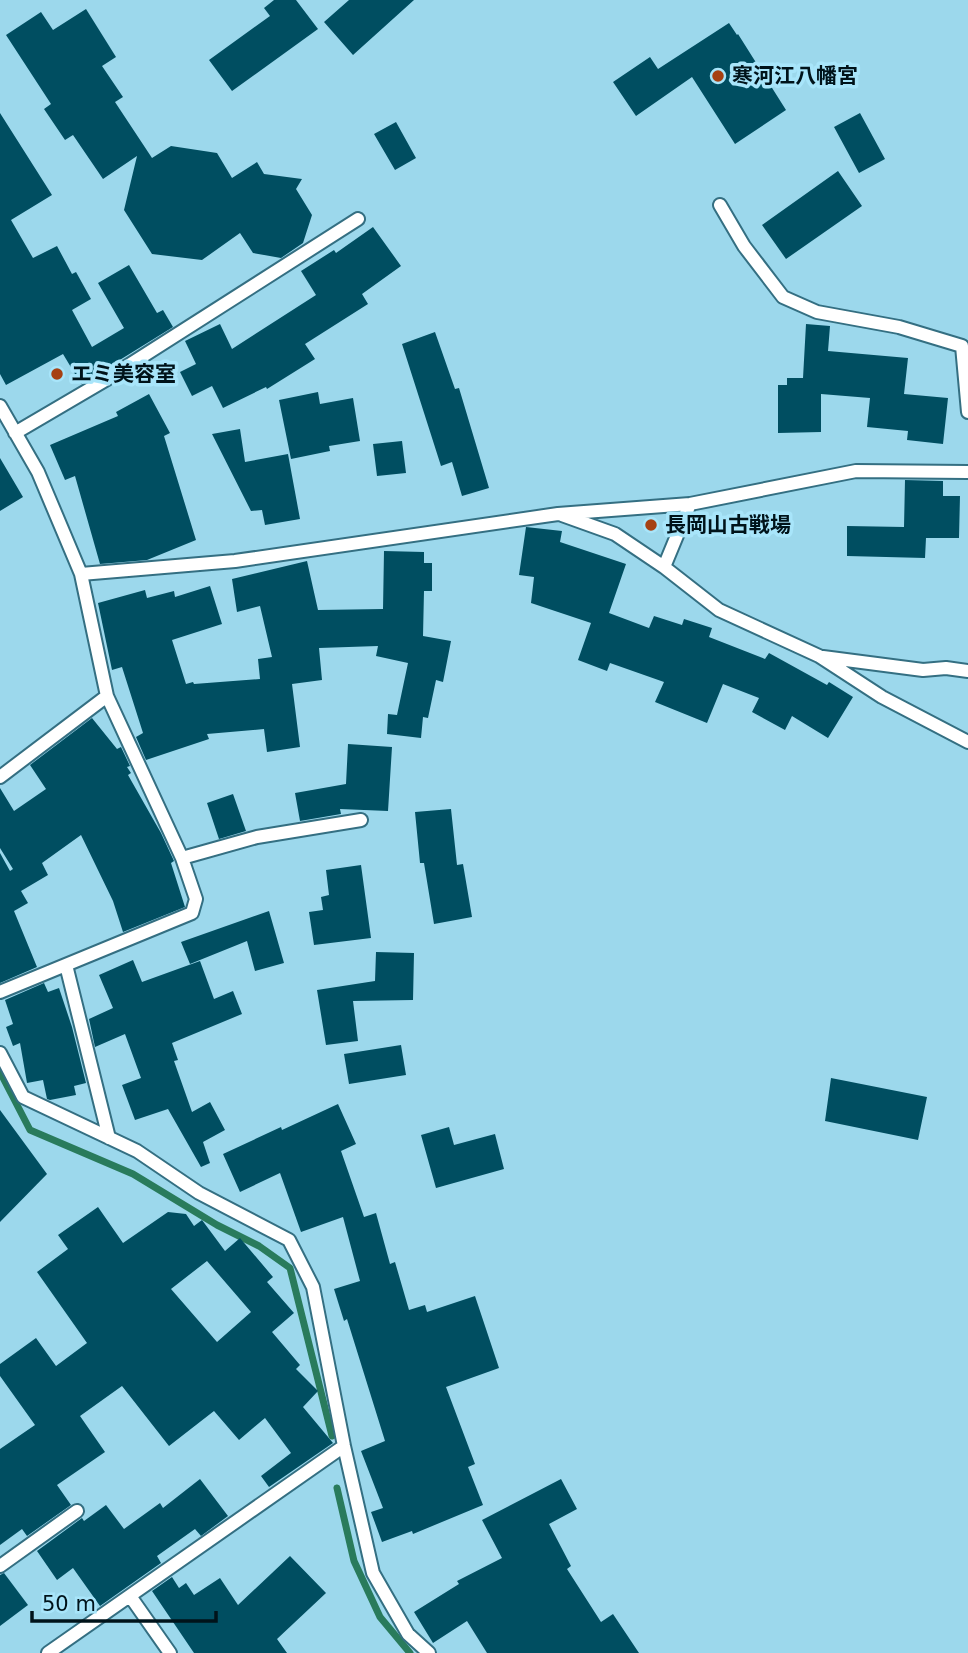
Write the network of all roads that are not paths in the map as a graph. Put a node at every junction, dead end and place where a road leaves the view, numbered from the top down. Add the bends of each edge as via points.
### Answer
1 (720, 205) dead end
2 (358, 219) dead end
3 (965, 345) edge
4 (0, 406) edge
5 (968, 412) edge
6 (15, 433) junction
7 (968, 472) edge
8 (690, 504) junction
9 (558, 514) junction
10 (664, 567) junction
11 (81, 574) junction
12 (819, 656) junction
13 (968, 671) edge
14 (107, 696) junction
15 (968, 742) edge
16 (0, 777) edge
17 (360, 820) dead end
18 (182, 858) junction
19 (66, 965) junction
20 (0, 992) edge
21 (0, 1053) edge
22 (108, 1138) junction
23 (344, 1446) junction
24 (77, 1511) dead end
25 (0, 1566) edge
26 (130, 1596) junction
27 (48, 1653) edge
28 (170, 1653) edge
29 (429, 1653) edge

1 - 3 lane via 783,297 817,312
2 - 6 lane
3 - 5 lane
4 - 6 lane
6 - 11 lane via 38,472
7 - 8 lane via 856,471
8 - 9 lane
8 - 10 lane
9 - 10 lane via 615,534
9 - 11 lane via 235,561
10 - 12 lane via 719,610
11 - 14 lane
12 - 13 lane via 923,670
12 - 15 lane via 883,697
14 - 16 lane
14 - 18 lane
17 - 18 lane via 257,838
18 - 19 lane via 196,899 192,913
19 - 20 lane
19 - 22 lane
21 - 22 lane via 23,1097
22 - 23 lane via 289,1240 313,1287
23 - 26 lane
23 - 29 lane via 373,1573 408,1634
24 - 25 lane
26 - 27 lane
26 - 28 lane

